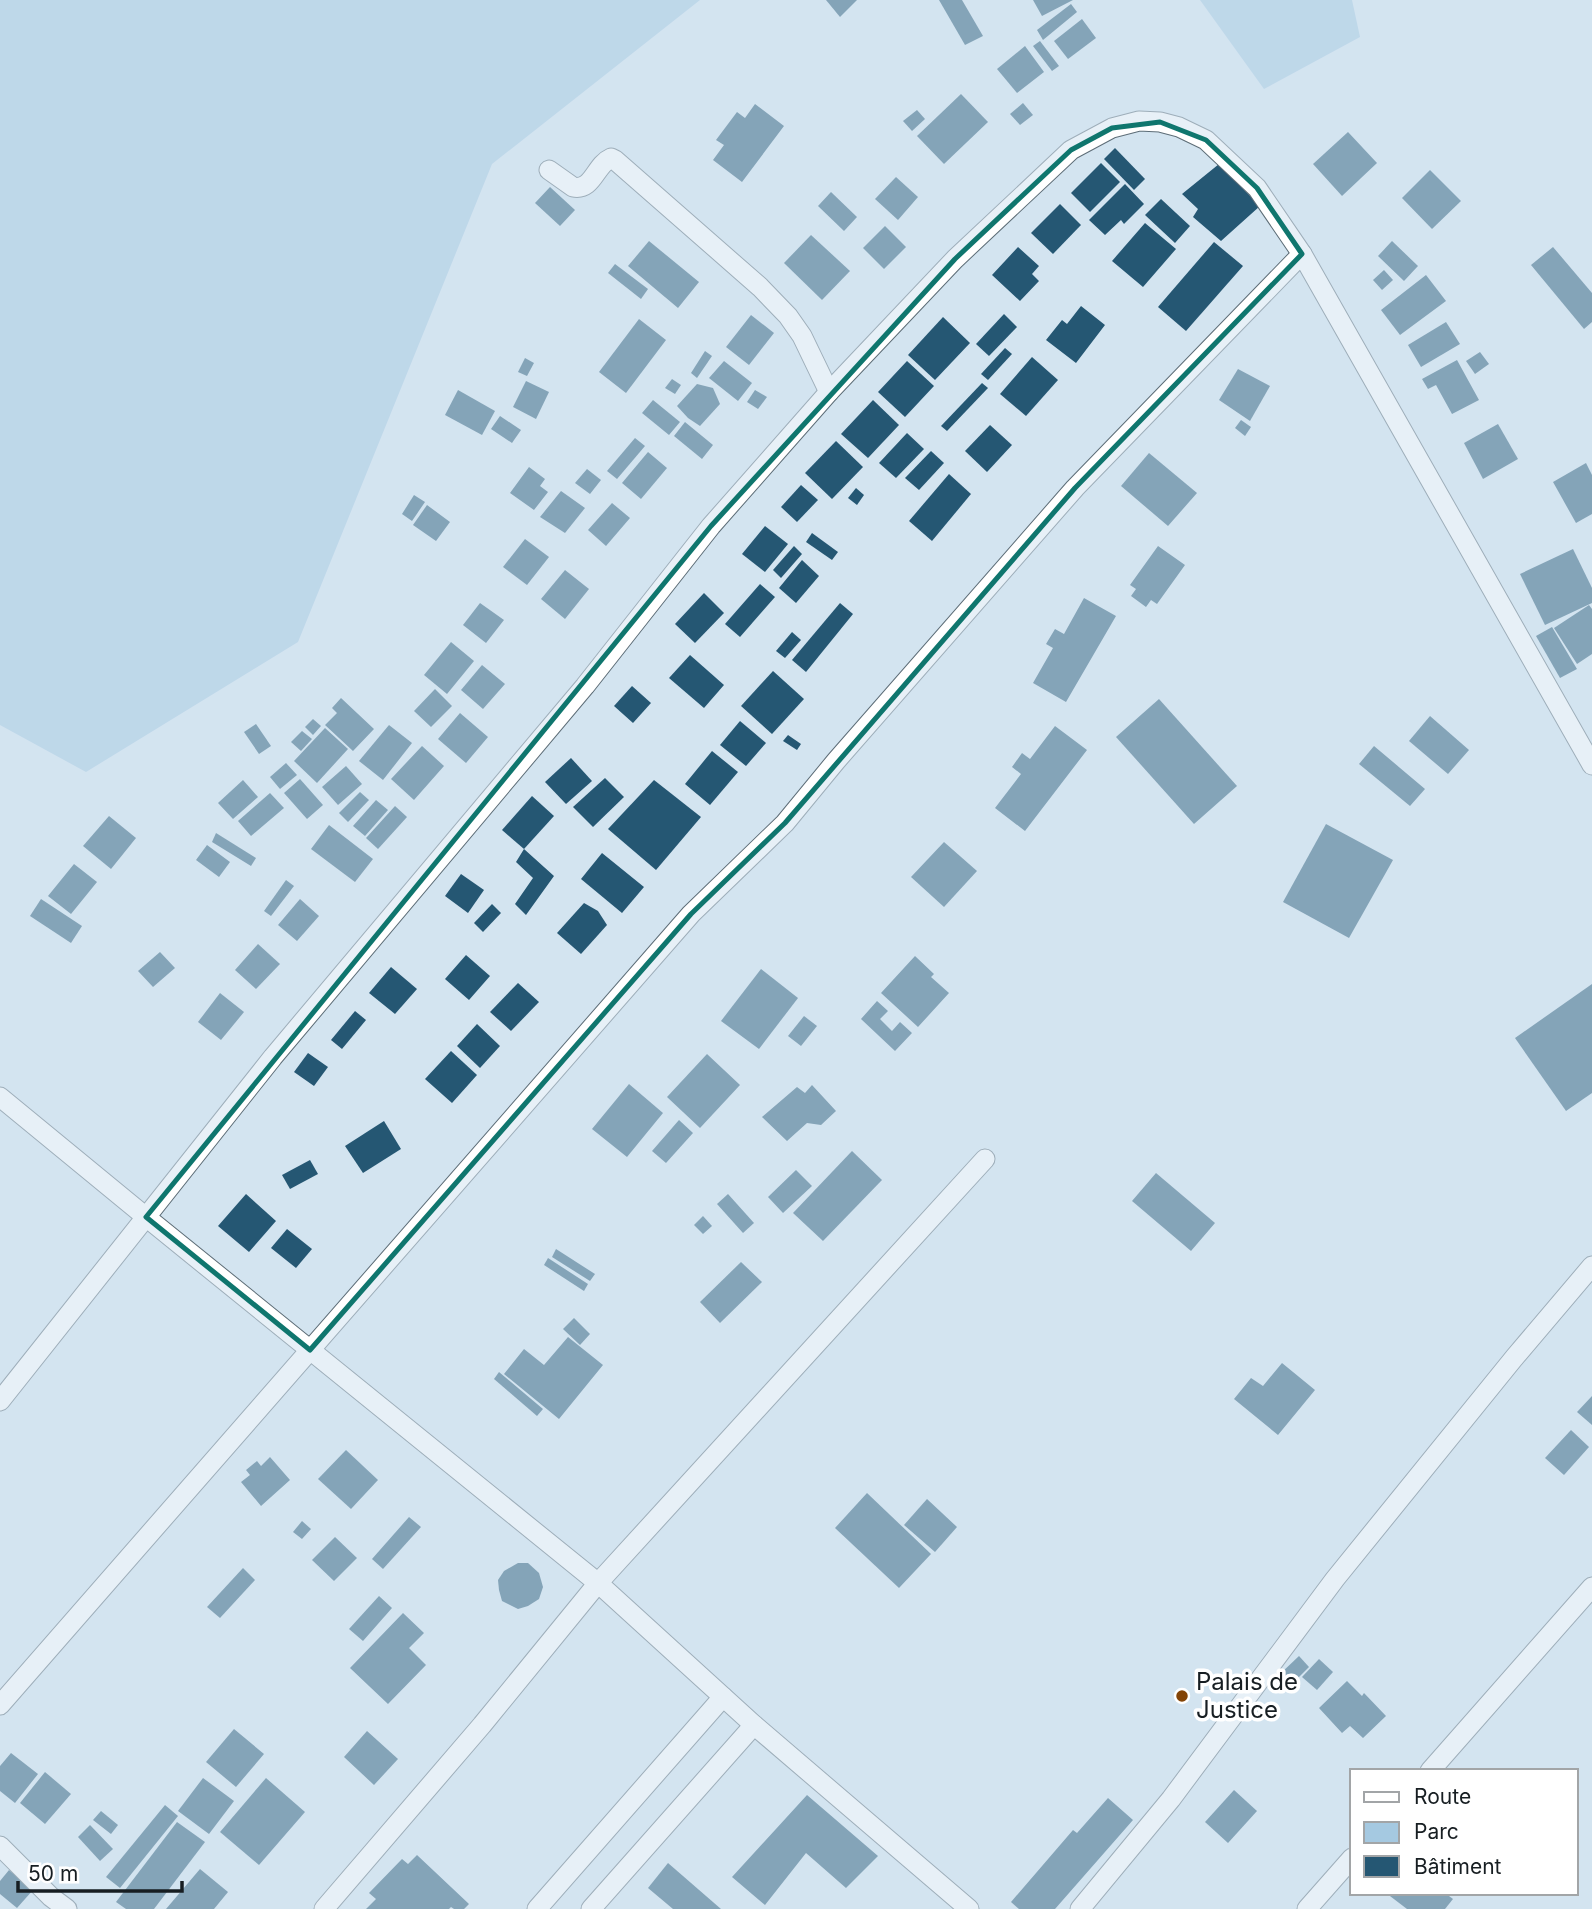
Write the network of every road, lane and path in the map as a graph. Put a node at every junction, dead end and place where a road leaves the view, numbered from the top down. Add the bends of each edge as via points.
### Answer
1 (549, 170) dead end
2 (1302, 254) junction
3 (829, 392) junction
4 (1592, 765) edge
5 (0, 1097) edge
6 (985, 1159) dead end
7 (146, 1217) junction
8 (1592, 1266) edge
9 (310, 1350) junction
10 (0, 1401) edge
11 (598, 1583) junction
12 (1592, 1587) edge
13 (723, 1697) junction
14 (0, 1705) edge
15 (754, 1725) junction
16 (1432, 1769) edge
17 (0, 1846) edge
18 (1350, 1860) edge
19 (53, 1905) edge
20 (324, 1909) edge
21 (537, 1909) edge
22 (592, 1909) edge
23 (969, 1909) edge
24 (1080, 1909) edge
25 (1307, 1909) edge

1 - 3 street via 577,189 586,185 604,162 615,160 788,316 803,336
2 - 3 street via 1257,188 1206,140 1160,122 1139,121 1112,128 1071,150 955,259
2 - 4 street
2 - 9 street via 1075,488 785,823 691,914
3 - 7 street via 711,526 585,686
5 - 7 street
6 - 11 street
7 - 9 street
7 - 10 street
8 - 24 street via 1335,1579 1171,1799
9 - 11 street
9 - 14 street
11 - 13 street
11 - 20 street
12 - 16 street
13 - 15 street
13 - 21 street
15 - 22 street
15 - 23 street
17 - 19 street
18 - 25 street

